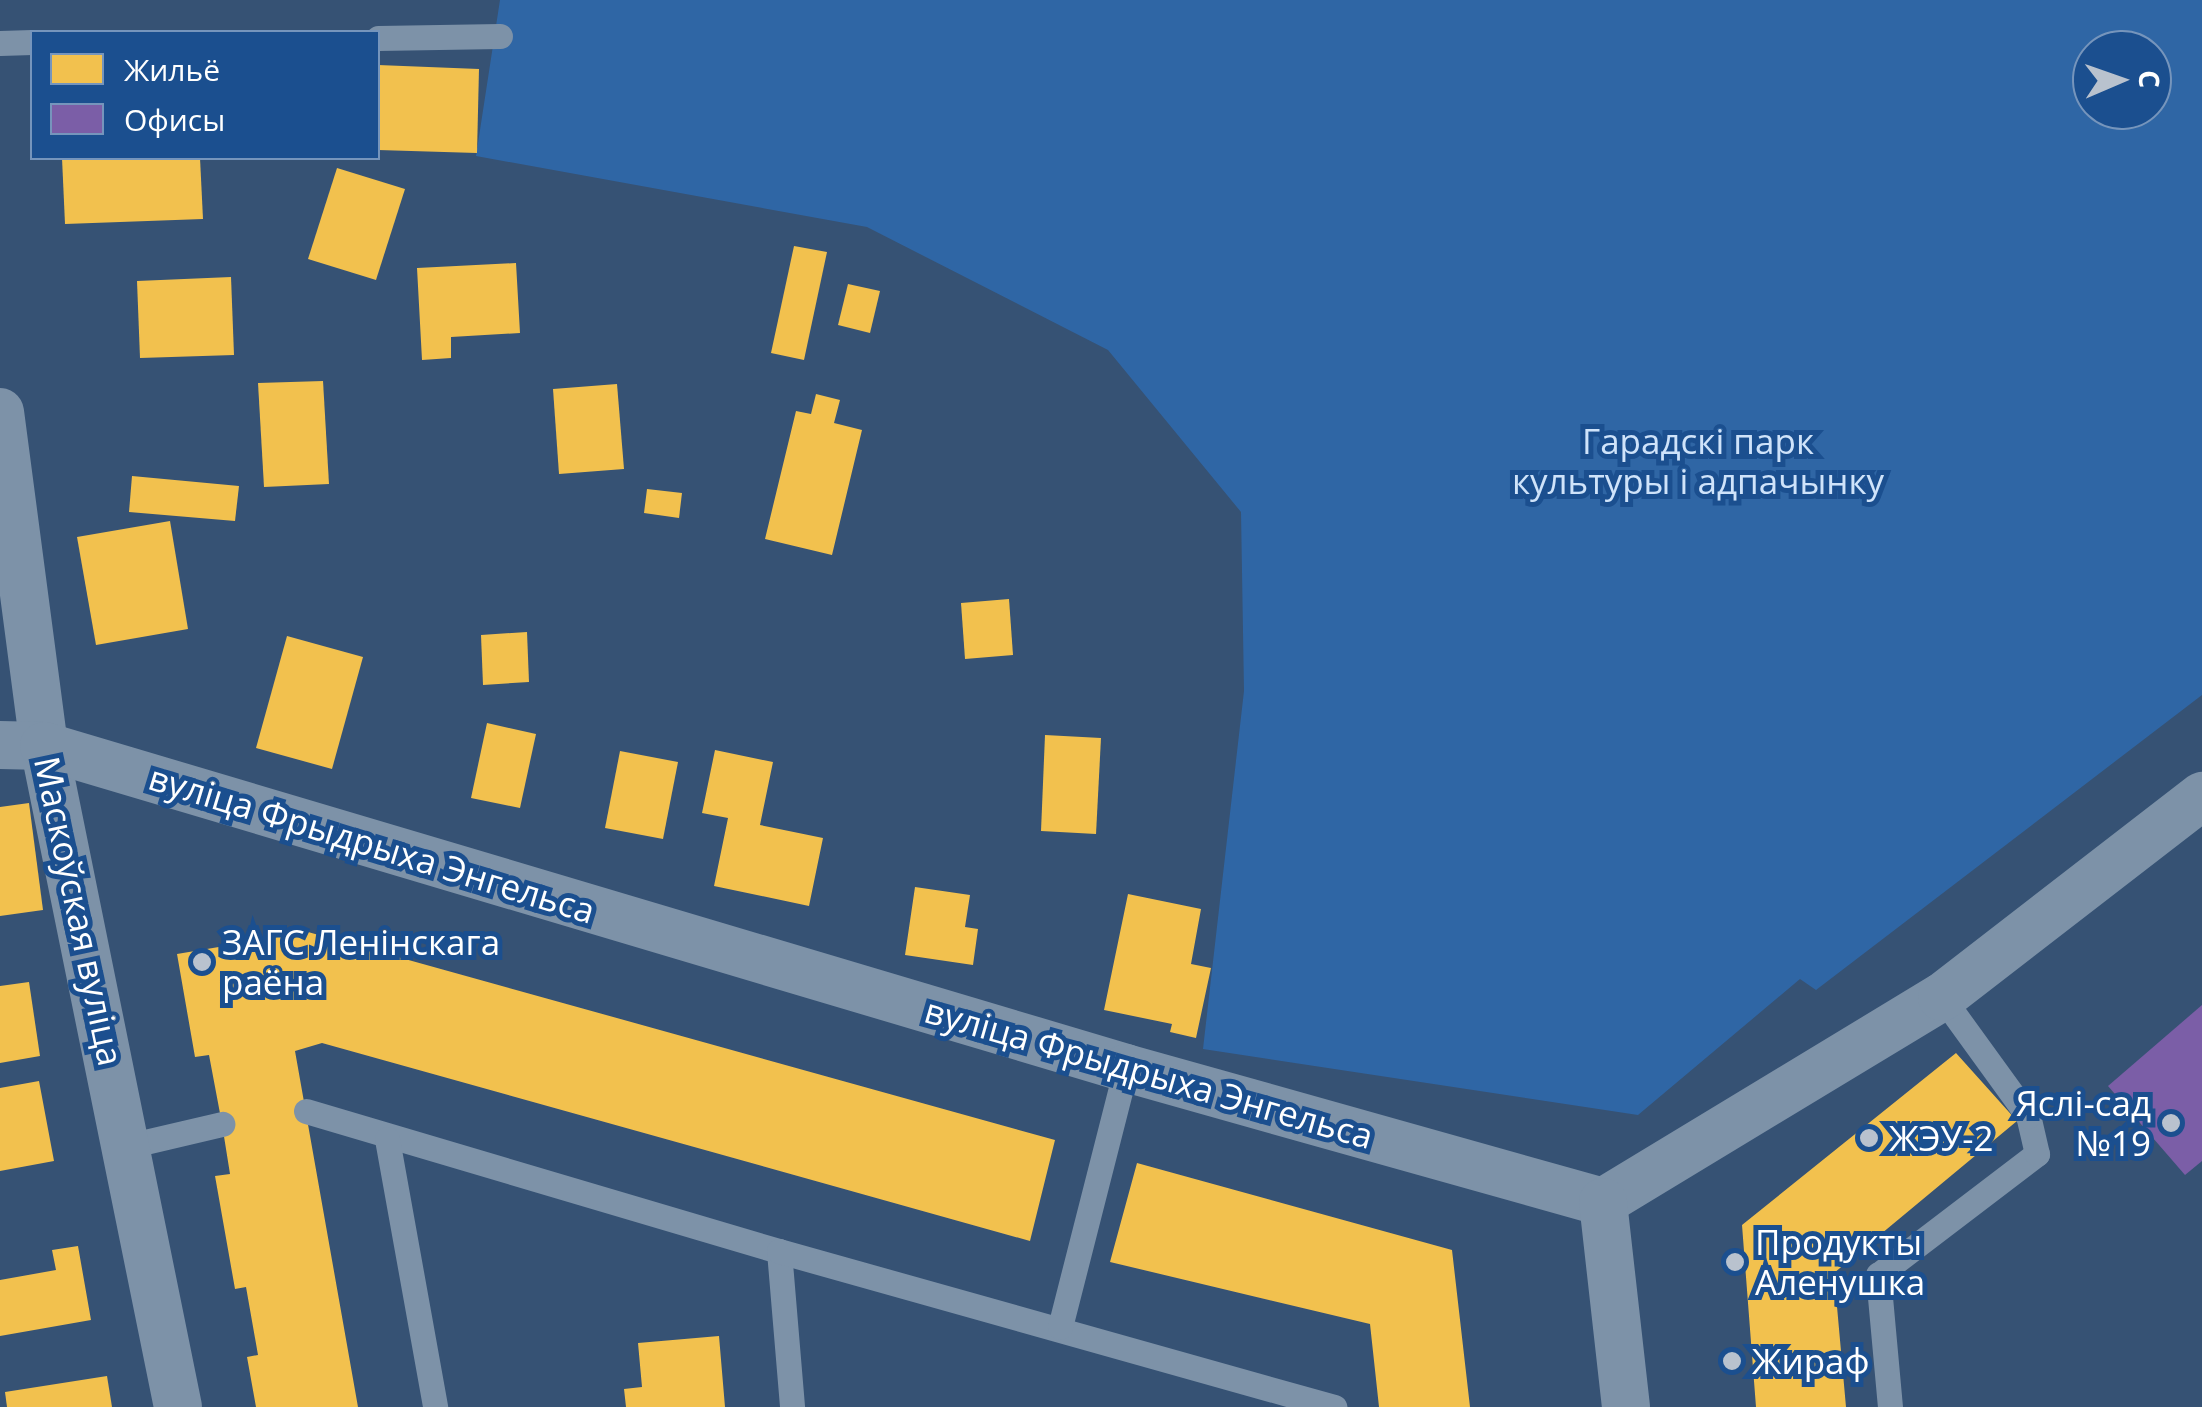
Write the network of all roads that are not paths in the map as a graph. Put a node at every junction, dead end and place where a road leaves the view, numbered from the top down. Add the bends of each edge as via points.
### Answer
1 (500, 36) dead end
2 (380, 38) edge
3 (30, 42) edge
4 (0, 43) edge
5 (0, 412) edge
6 (22, 745) edge
7 (2202, 796) edge
8 (1942, 997) junction
9 (1126, 1068) junction
10 (306, 1111) dead end
11 (222, 1124) dead end
12 (387, 1139) junction
13 (128, 1146) junction
14 (1603, 1202) junction
15 (779, 1251) junction
16 (1060, 1326) junction
17 (178, 1407) edge
18 (435, 1407) edge
19 (792, 1407) edge
20 (1334, 1407) edge
21 (1626, 1407) edge
22 (1890, 1407) edge

1 - 2 lane
3 - 4 lane
5 - 6 street, Маскоўская вуліца
6 - 9 street, вуліца Фрыдрыха Энгельса
6 - 13 street, Маскоўская вуліца
7 - 8 street
8 - 14 street
8 - 22 lane via 2028,1116 2037,1154 1878,1274
9 - 14 street, вуліца Фрыдрыха Энгельса
9 - 16 lane
10 - 12 lane
11 - 13 lane
12 - 15 lane
12 - 18 lane
13 - 17 street, Маскоўская вуліца
14 - 21 street
15 - 16 lane
15 - 19 lane
16 - 20 lane

